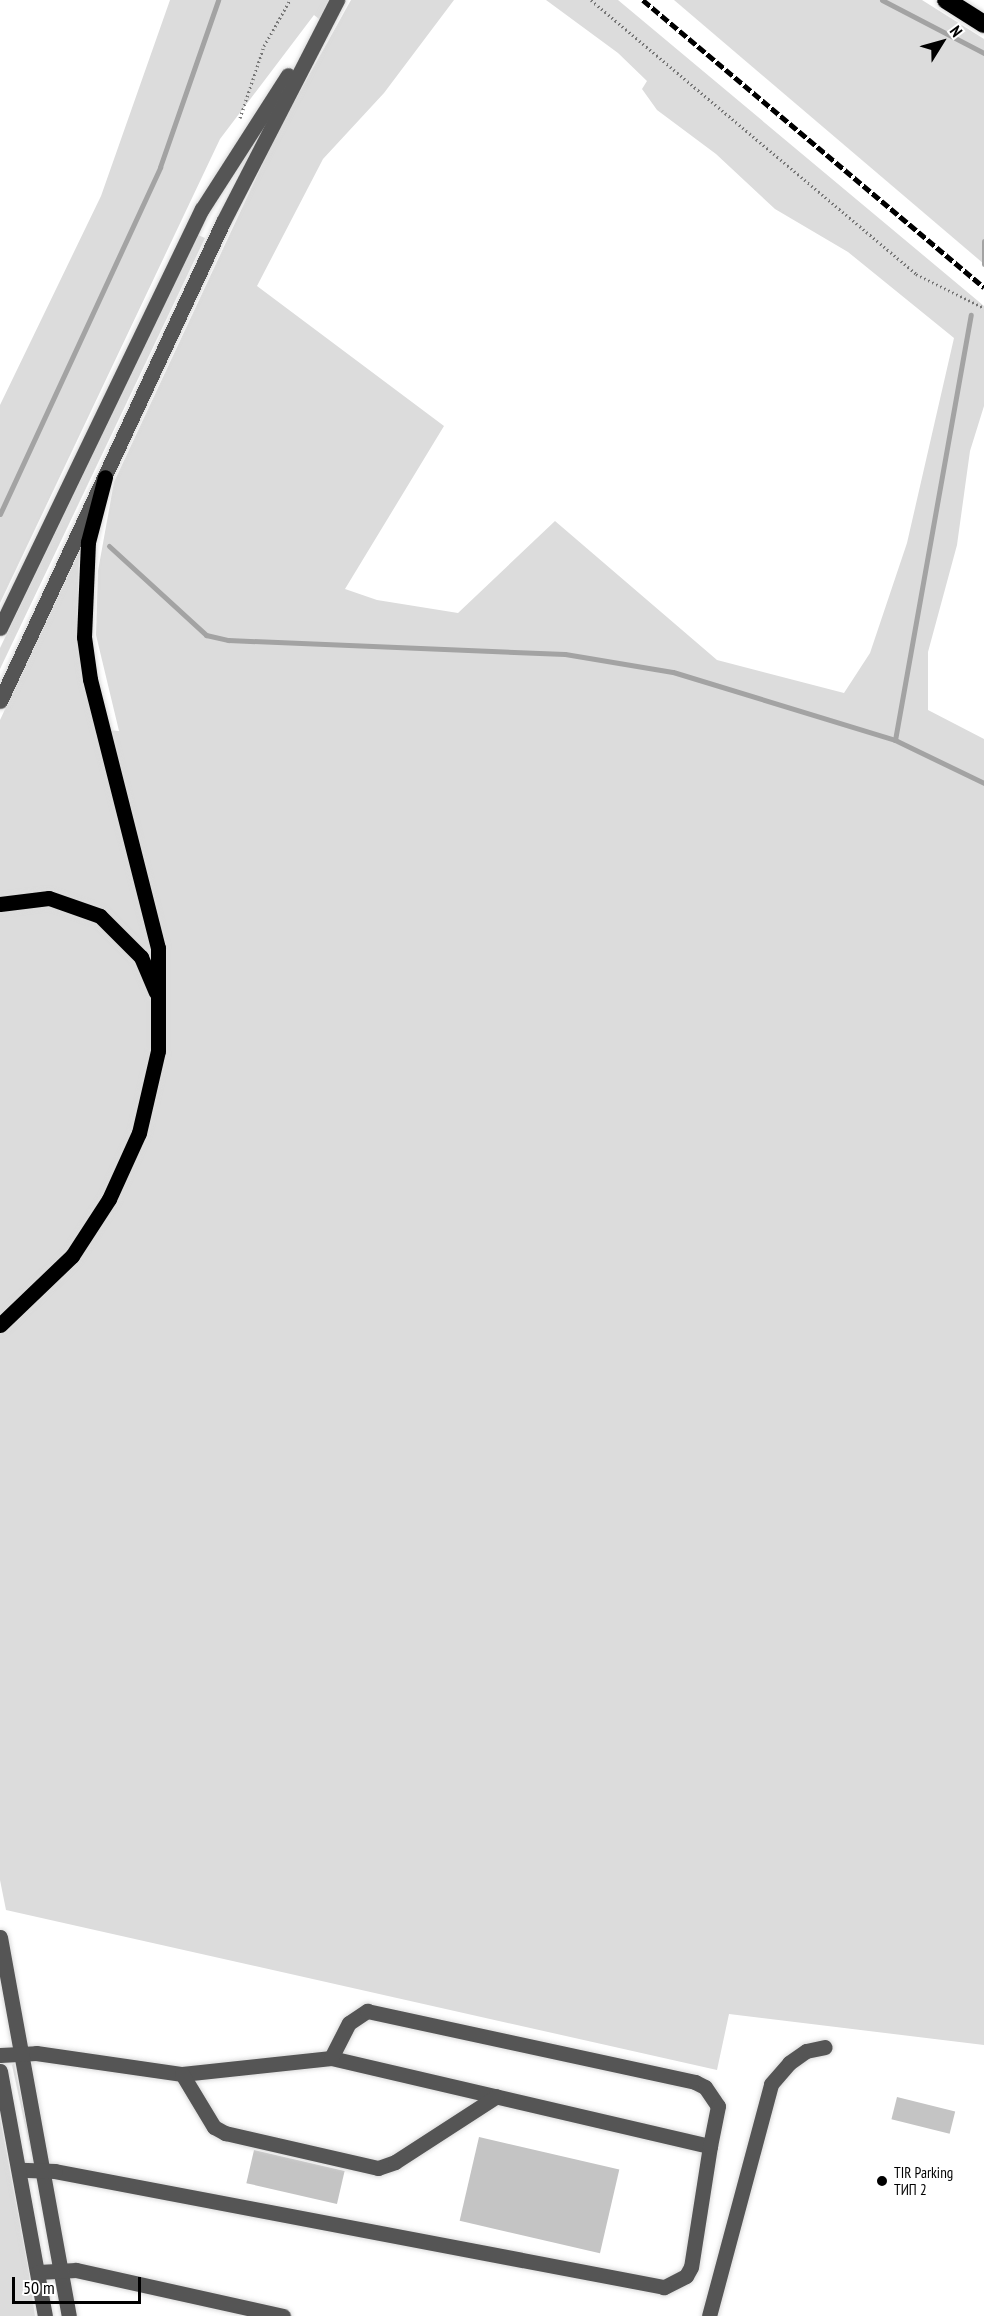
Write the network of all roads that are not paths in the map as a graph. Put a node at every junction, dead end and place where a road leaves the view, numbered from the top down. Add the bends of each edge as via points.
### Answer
1 (337, 0) edge
2 (946, 0) edge
3 (324, 23) junction
4 (984, 24) edge
5 (105, 477) junction
6 (0, 628) edge
7 (0, 701) edge
8 (0, 904) edge
9 (160, 1015) junction
10 (0, 1324) edge
11 (0, 1937) edge
12 (825, 2047) dead end
13 (23, 2053) junction
14 (0, 2055) edge
15 (331, 2058) junction
16 (0, 2070) edge
17 (182, 2074) junction
18 (497, 2096) junction
19 (710, 2146) junction
20 (43, 2169) junction
21 (20, 2170) junction
22 (62, 2270) junction
23 (38, 2272) junction
24 (45, 2316) edge
25 (69, 2316) edge
26 (284, 2316) edge
27 (710, 2316) edge

1 - 3 street
2 - 4 highway
3 - 5 street via 223,222
3 - 6 street via 202,209
5 - 7 street
5 - 9 main road via 88,542 84,637 104,739 150,905 162,986
8 - 9 main road via 49,898 100,916 141,957
9 - 10 main road via 151,1092 139,1133 109,1199 72,1256
11 - 13 street
12 - 27 street via 806,2051 771,2084
13 - 14 street
13 - 17 street
13 - 20 street
15 - 17 street
15 - 18 street
15 - 19 street via 349,2023 367,2011 695,2082 705,2087 718,2106
16 - 21 street
17 - 18 street via 214,2127 225,2133 378,2168 395,2163
18 - 19 street
19 - 20 street via 691,2267 686,2276 664,2287
20 - 21 street
20 - 22 street
21 - 23 street
22 - 23 street
22 - 25 street
22 - 26 street
23 - 24 street

